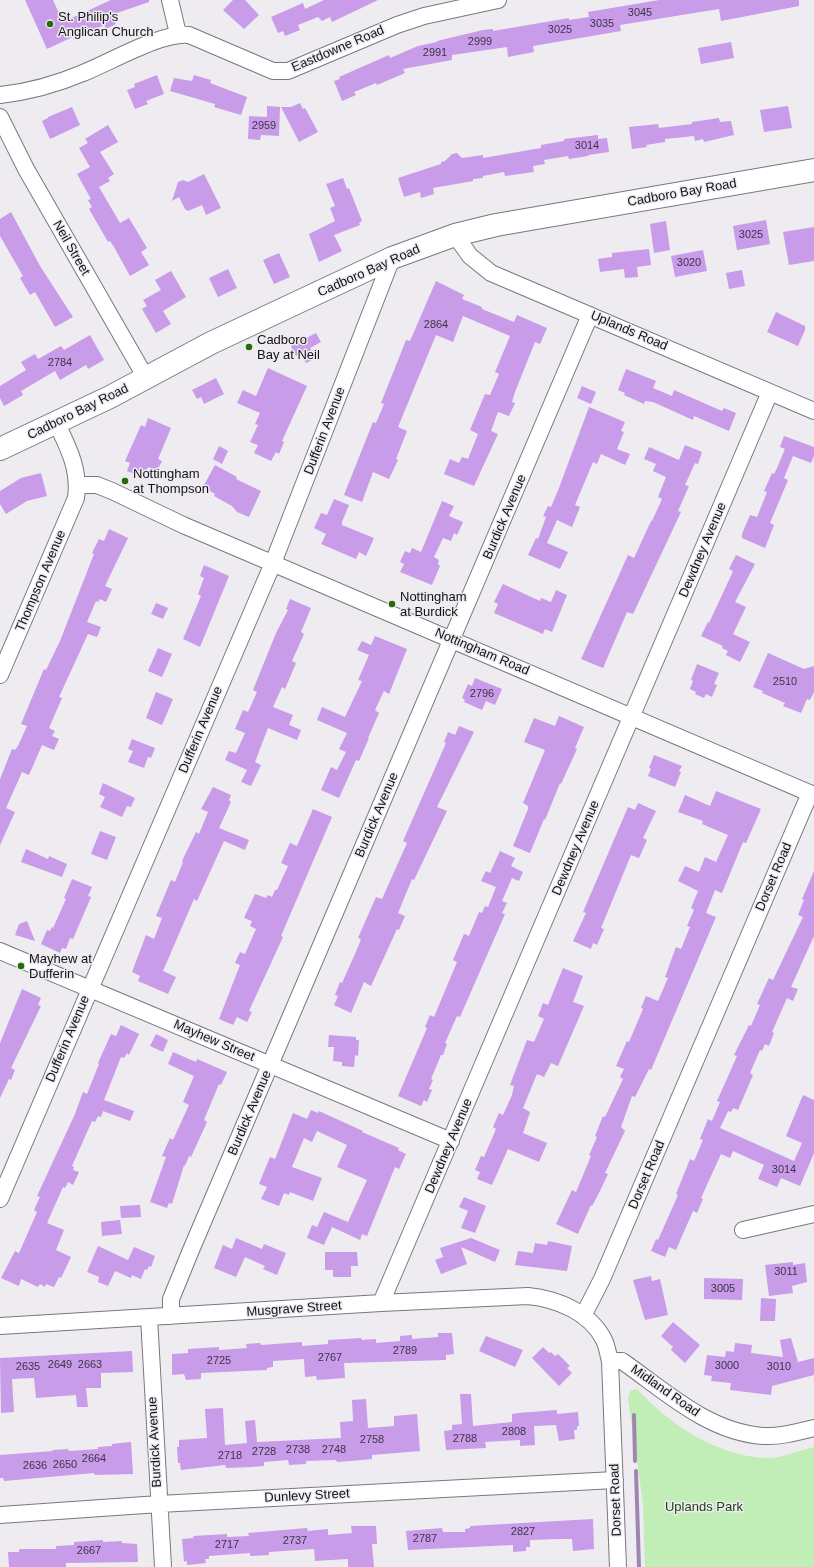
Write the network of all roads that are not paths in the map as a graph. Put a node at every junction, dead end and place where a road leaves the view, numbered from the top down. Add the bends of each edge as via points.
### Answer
1 (170, 0) edge
2 (490, 1) edge
3 (178, 34) junction
4 (0, 95) edge
5 (0, 117) edge
6 (814, 170) edge
7 (455, 235) junction
8 (392, 258) junction
9 (590, 315) junction
10 (146, 378) junction
11 (770, 392) junction
12 (814, 411) edge
13 (56, 422) junction
14 (0, 449) edge
15 (78, 485) junction
16 (272, 563) junction
17 (452, 640) junction
18 (0, 675) edge
19 (632, 716) junction
20 (812, 794) edge
21 (0, 951) edge
22 (89, 989) junction
23 (270, 1066) junction
24 (451, 1141) junction
25 (0, 1199) edge
26 (814, 1214) edge
27 (743, 1230) dead end
28 (381, 1303) junction
29 (171, 1316) junction
30 (583, 1316) junction
31 (149, 1317) junction
32 (0, 1326) edge
33 (610, 1361) junction
34 (814, 1428) edge
35 (615, 1480) junction
36 (158, 1504) junction
37 (0, 1515) edge
38 (162, 1567) edge
39 (618, 1567) edge

1 - 3 street
2 - 3 street, Eastdowne Road via 397,25 288,71 274,71 189,35
3 - 4 street via 82,74 45,86
5 - 10 street, Neil Street via 26,169
6 - 7 main road, Cadboro Bay Road via 496,225
7 - 8 main road, Cadboro Bay Road
7 - 9 street, Uplands Road via 470,256 491,273
8 - 10 main road, Cadboro Bay Road via 211,343
8 - 16 street, Dufferin Avenue
9 - 11 street, Uplands Road
9 - 17 street, Burdick Avenue
10 - 13 main road, Cadboro Bay Road
11 - 12 street, Uplands Road
11 - 19 street, Dewdney Avenue
13 - 14 main road, Cadboro Bay Road
13 - 15 street via 72,456
15 - 16 street, Nottingham Road via 97,485 112,490 183,525
15 - 18 street, Thompson Avenue via 76,498 64,528
16 - 17 street, Nottingham Road
16 - 22 street, Dufferin Avenue
17 - 19 street, Nottingham Road
17 - 23 street, Burdick Avenue
19 - 20 street, Nottingham Road
19 - 24 street, Dewdney Avenue
20 - 30 street, Dorset Road via 602,1279
21 - 22 street, Mayhew Street
22 - 23 street, Mayhew Street
22 - 25 street, Dufferin Avenue
23 - 24 street, Mayhew Street
23 - 29 street, Burdick Avenue via 173,1292
24 - 28 street, Dewdney Avenue
26 - 27 street
28 - 29 street, Musgrave Street
28 - 30 street, Musgrave Street via 528,1296 565,1305
29 - 31 street, Musgrave Street
30 - 33 street, Dorset Road via 596,1327 605,1341
31 - 32 street, Musgrave Street
31 - 36 street, Burdick Avenue
33 - 34 street, Midland Road via 622,1361 700,1417 740,1432 763,1436 789,1434
33 - 35 street, Dorset Road
35 - 36 street, Dunlevy Street
35 - 39 street, Dorset Road
36 - 37 street, Dunlevy Street
36 - 38 street, Burdick Avenue

